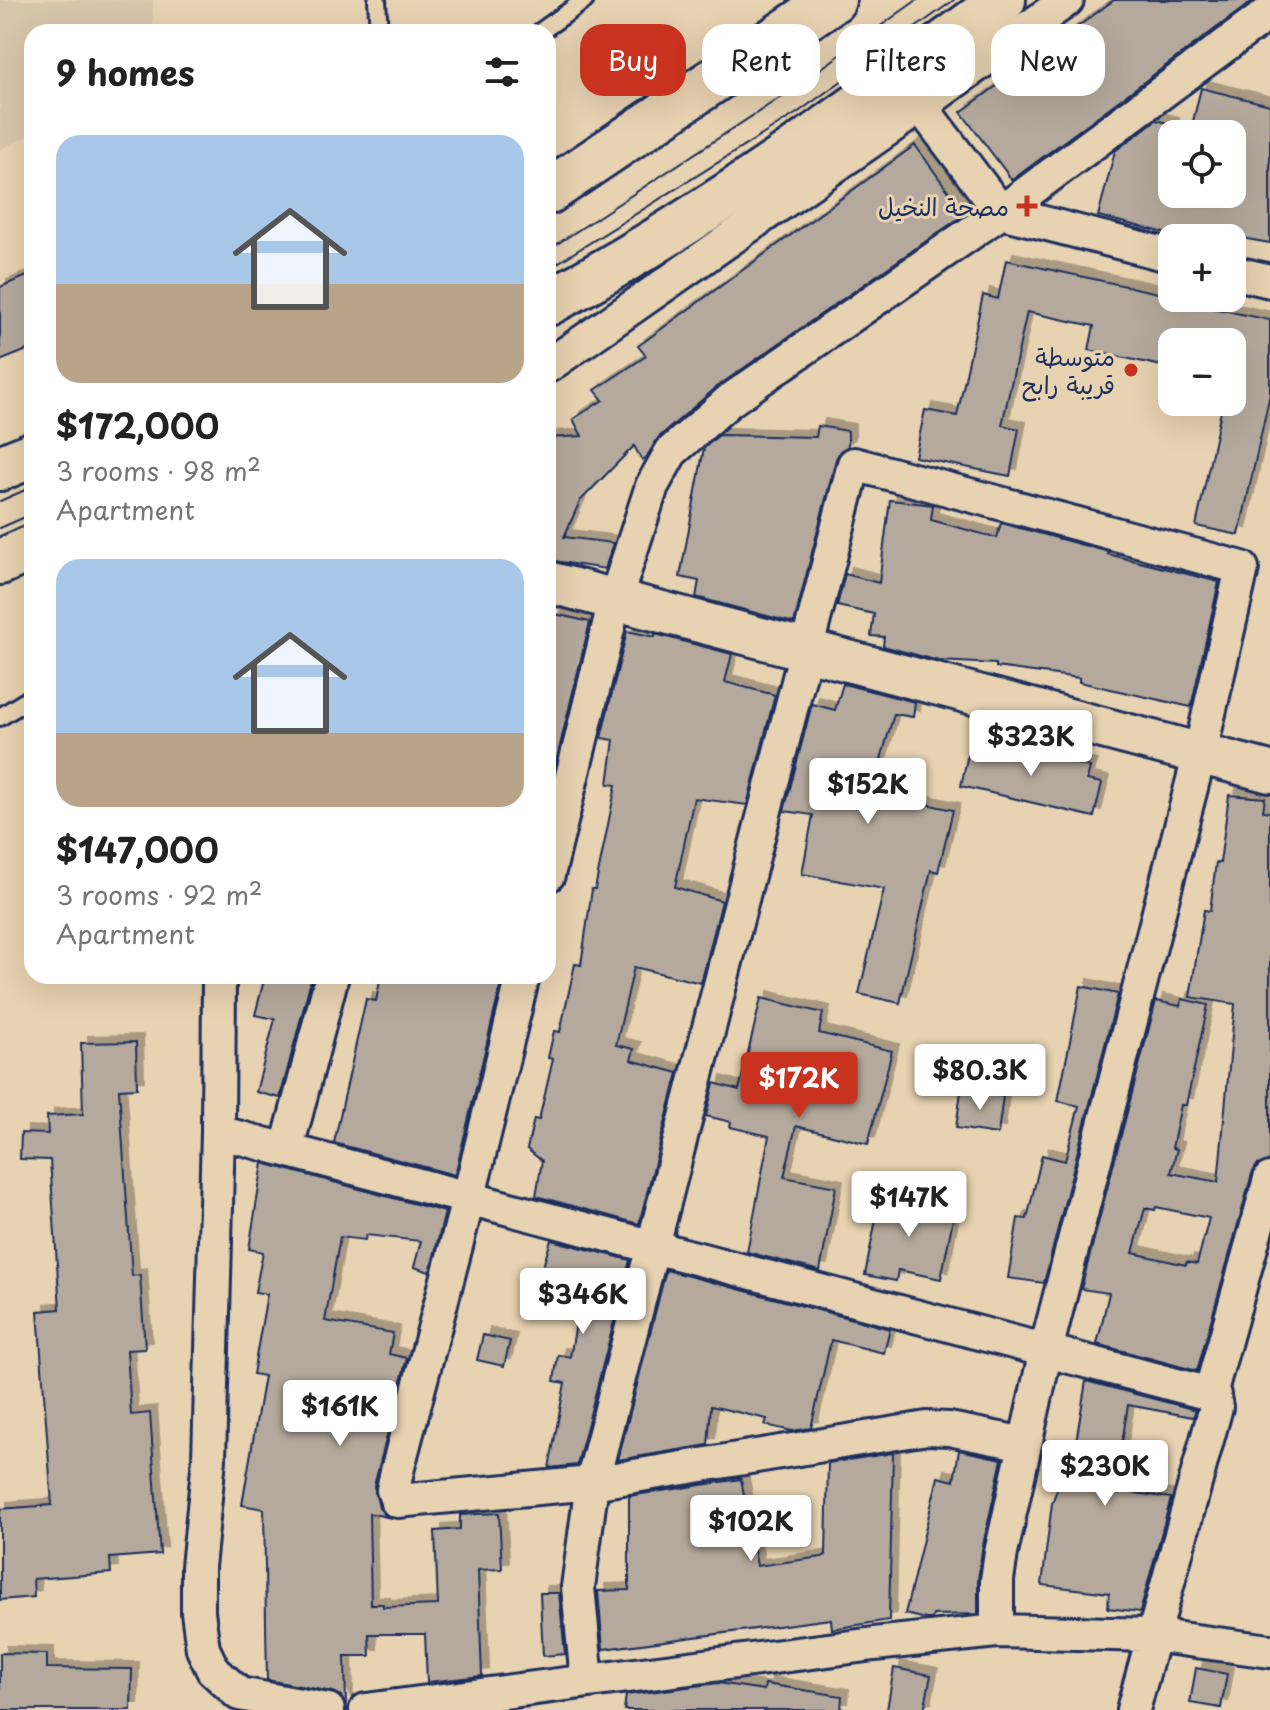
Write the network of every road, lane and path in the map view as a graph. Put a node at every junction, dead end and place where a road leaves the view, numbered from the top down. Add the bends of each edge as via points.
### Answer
1 (585, 0) edge
2 (833, 0) edge
3 (1003, 0) edge
4 (1067, 0) edge
5 (380, 2) edge
6 (1270, 12) edge
7 (379, 24) edge
8 (551, 24) edge
9 (975, 27) edge
10 (975, 54) edge
11 (902, 96) edge
12 (904, 96) edge
13 (912, 96) edge
14 (556, 187) edge
15 (1001, 212) junction
16 (1158, 252) edge
17 (1246, 275) edge
18 (1270, 281) edge
19 (556, 299) edge
20 (556, 360) edge
21 (24, 458) edge
22 (0, 468) edge
23 (24, 552) edge
24 (0, 562) edge
25 (556, 584) edge
26 (615, 600) junction
27 (804, 649) junction
28 (24, 702) edge
29 (0, 717) edge
30 (1200, 753) junction
31 (1270, 772) edge
32 (556, 842) edge
33 (219, 984) edge
34 (330, 984) edge
35 (521, 984) edge
36 (218, 1132) junction
37 (287, 1148) junction
38 (1270, 1179) edge
39 (469, 1196) junction
40 (1261, 1239) edge
41 (654, 1245) junction
42 (1046, 1350) junction
43 (1214, 1395) junction
44 (1025, 1444) junction
45 (592, 1483) junction
46 (997, 1631) junction
47 (1151, 1635) junction
48 (1270, 1651) edge
49 (587, 1681) junction
50 (328, 1710) edge
51 (366, 1710) edge
52 (1133, 1710) edge

1 - 8 lane
2 - 14 main road
3 - 9 main road
4 - 10 street
5 - 7 lane
6 - 15 street
11 - 19 main road via 771,166 648,247
12 - 20 street
13 - 15 street
15 - 16 street
15 - 26 street via 729,401 671,452 652,486
17 - 18 street
21 - 22 main road
23 - 24 main road
25 - 26 street
26 - 27 street
26 - 32 street
27 - 30 street
27 - 30 street via 854,464 1242,568
27 - 41 street
28 - 29 lane
30 - 31 street
30 - 42 street
33 - 36 street
34 - 37 street
35 - 39 street
36 - 37 street
36 - 50 street via 209,1459 198,1567 203,1649 213,1670 239,1694
37 - 39 street
38 - 40 street
39 - 41 street
39 - 45 street via 397,1471 397,1501
40 - 43 street via 1212,1387
41 - 42 street
41 - 45 street
42 - 43 street
42 - 44 street
43 - 47 street via 1216,1407
44 - 45 street via 927,1428
44 - 46 street via 1001,1553
45 - 49 street via 578,1587
46 - 47 street
46 - 49 street
47 - 48 street
47 - 52 street
49 - 51 street

